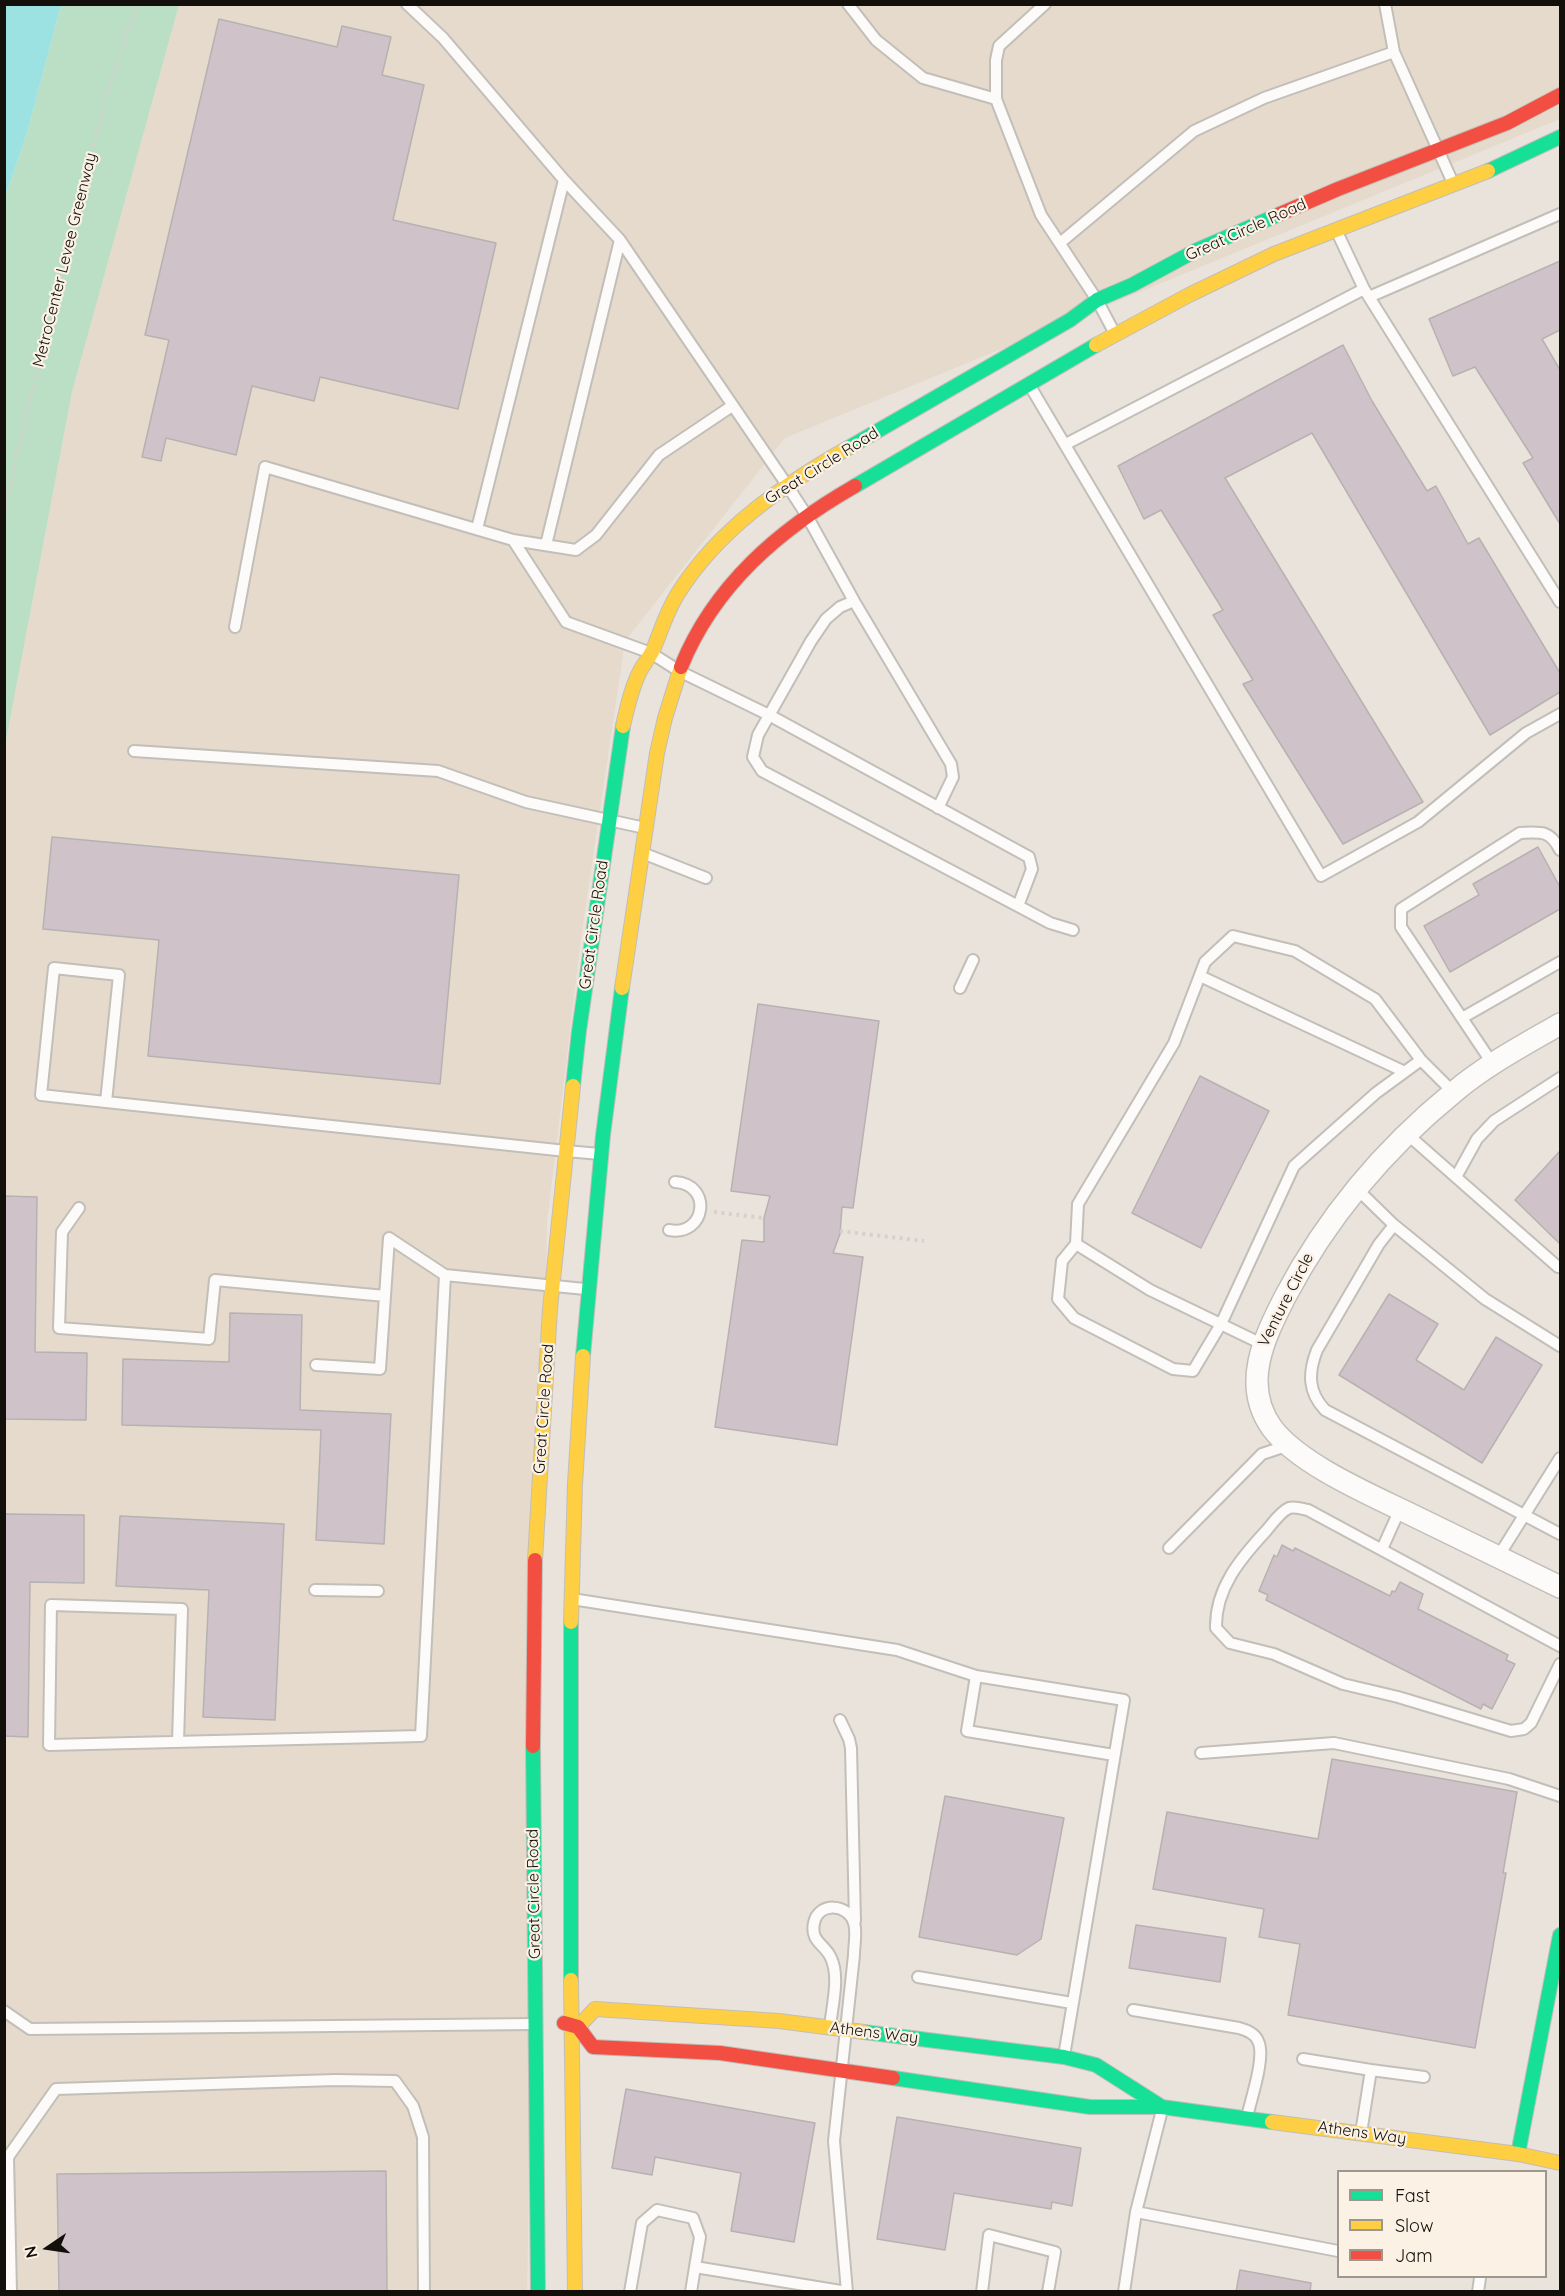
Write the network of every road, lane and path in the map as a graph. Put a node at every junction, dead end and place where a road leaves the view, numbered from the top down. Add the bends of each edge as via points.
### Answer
1 (137, 4) edge
2 (407, 4) edge
3 (848, 4) edge
4 (1045, 4) edge
5 (1385, 4) edge
6 (1394, 52) junction
7 (1560, 94) edge
8 (996, 99) junction
9 (1560, 137) edge
10 (1439, 150) junction
11 (564, 180) junction
12 (1454, 185) junction
13 (1560, 214) edge
14 (1336, 229) junction
15 (620, 240) junction
16 (1060, 243) junction
17 (1366, 293) junction
18 (1097, 300) junction
19 (1116, 335) junction
20 (1029, 385) junction
21 (732, 406) junction
22 (1066, 444) junction
23 (787, 485) junction
24 (807, 516) junction
25 (4, 518) edge
26 (477, 529) junction
27 (513, 540) junction
28 (546, 545) junction
29 (854, 601) junction
30 (1560, 602) edge
31 (235, 627) dead end
32 (651, 653) junction
33 (679, 671) junction
34 (1560, 714) edge
35 (769, 715) junction
36 (134, 751) dead end
37 (938, 808) junction
38 (609, 821) junction
39 (645, 828) junction
40 (1560, 850) edge
41 (641, 853) junction
42 (706, 878) dead end
43 (1018, 906) junction
44 (1073, 930) dead end
45 (973, 960) dead end
46 (1560, 962) edge
47 (1200, 976) junction
48 (960, 988) dead end
49 (1462, 1018) junction
50 (1560, 1024) edge
51 (1421, 1060) junction
52 (1492, 1063) junction
53 (1405, 1072) junction
54 (1560, 1078) edge
55 (1453, 1092) junction
56 (105, 1102) junction
57 (1407, 1134) junction
58 (566, 1151) junction
59 (600, 1154) junction
60 (1456, 1177) junction
61 (675, 1182) dead end
62 (1356, 1188) junction
63 (79, 1208) dead end
64 (700, 1210) junction
65 (764, 1218) dead end
66 (1394, 1225) junction
67 (669, 1230) dead end
68 (840, 1231) dead end
69 (924, 1241) dead end
70 (1076, 1244) junction
71 (1558, 1267) dead end
72 (445, 1275) junction
73 (553, 1284) junction
74 (588, 1290) junction
75 (385, 1296) junction
76 (1221, 1324) junction
77 (1262, 1344) junction
78 (1560, 1346) edge
79 (316, 1365) dead end
80 (1289, 1445) junction
81 (1560, 1458) edge
82 (1400, 1509) junction
83 (1525, 1514) junction
84 (1560, 1534) edge
85 (1168, 1548) dead end
86 (1382, 1549) junction
87 (1498, 1557) junction
88 (1560, 1587) edge
89 (315, 1590) dead end
90 (378, 1591) dead end
91 (572, 1599) junction
92 (1560, 1646) edge
93 (1560, 1664) edge
94 (976, 1676) junction
95 (840, 1720) dead end
96 (178, 1742) junction
97 (1201, 1754) dead end
98 (1114, 1755) junction
99 (1560, 1796) edge
100 (855, 1924) junction
101 (1560, 1935) edge
102 (918, 1977) dead end
103 (1072, 2003) junction
104 (1132, 2010) dead end
105 (4, 2011) edge
106 (535, 2024) junction
107 (576, 2024) junction
108 (830, 2027) junction
109 (846, 2029) junction
110 (826, 2043) dead end
111 (758, 2045) dead end
112 (745, 2056) junction
113 (1064, 2056) junction
114 (1303, 2059) dead end
115 (842, 2070) junction
116 (1371, 2070) junction
117 (1424, 2077) dead end
118 (1162, 2107) junction
119 (1247, 2117) junction
120 (1361, 2133) junction
121 (1517, 2158) junction
122 (1560, 2163) edge
123 (1136, 2212) junction
124 (1337, 2251) edge
125 (694, 2267) junction
126 (11, 2292) edge
127 (424, 2292) edge
128 (538, 2292) edge
129 (575, 2292) edge
130 (630, 2292) edge
131 (691, 2292) edge
132 (847, 2292) edge
133 (982, 2292) edge
134 (1048, 2292) edge
135 (1124, 2292) edge

1 - 25 path, MetroCenter Levee Greenway via 106,96
2 - 11 lane via 443,38
3 - 8 lane via 876,40 923,78
4 - 8 lane via 999,46
5 - 6 lane
6 - 10 lane
6 - 16 lane via 1264,98 1194,131
7 - 10 street, Great Circle Road via 1507,123
8 - 16 lane via 1041,215
9 - 12 street, Great Circle Road
10 - 12 lane
10 - 18 street, Great Circle Road via 1266,219
11 - 15 lane
11 - 26 lane
12 - 14 street, Great Circle Road
13 - 17 lane
14 - 17 lane
14 - 19 street, Great Circle Road via 1218,280
15 - 21 lane
15 - 28 lane
16 - 18 lane
17 - 22 lane
17 - 30 lane
18 - 19 lane
18 - 23 street, Great Circle Road via 1070,320
19 - 20 street, Great Circle Road
20 - 22 lane
20 - 24 street, Great Circle Road
21 - 23 lane
21 - 28 lane via 659,455 596,535 576,550
22 - 34 lane via 1321,876 1418,822 1526,733
23 - 24 lane
23 - 32 street, Great Circle Road via 734,527 707,556 665,616
24 - 29 lane
24 - 33 street, Great Circle Road via 736,577 714,605
26 - 27 lane
26 - 31 lane via 265,467
27 - 28 lane
27 - 32 lane via 566,622
29 - 35 lane via 826,619 810,640
29 - 37 lane via 951,764 953,777
32 - 33 lane
32 - 38 street, Great Circle Road via 638,676 626,713
33 - 35 lane
33 - 39 street, Great Circle Road via 654,762
35 - 37 lane
35 - 43 lane via 758,735 753,757 762,771
36 - 38 lane via 438,771 526,802
37 - 43 lane via 1029,857 1032,869
38 - 39 lane
38 - 58 street, Great Circle Road
39 - 41 street, Great Circle Road
40 - 49 lane via 1554,838 1541,832 1520,832 1401,909 1401,927
41 - 42 lane
41 - 59 street, Great Circle Road
43 - 44 lane
45 - 48 lane
46 - 49 lane
47 - 51 lane via 1205,962 1233,936 1294,951 1375,999
47 - 53 lane
47 - 70 lane via 1174,1043 1078,1204
49 - 52 lane
50 - 52 street, Venture Circle
51 - 53 lane
51 - 55 lane
52 - 55 street, Venture Circle
53 - 76 lane via 1294,1166
54 - 60 lane via 1494,1121 1477,1139
55 - 57 street, Venture Circle
56 - 56 lane via 119,975 54,968 41,1095
56 - 58 lane
57 - 60 lane
57 - 62 street, Venture Circle
58 - 59 lane
58 - 73 street, Great Circle Road
59 - 74 street, Great Circle Road
60 - 71 lane
61 - 64 lane via 694,1190
62 - 66 lane
62 - 77 street, Venture Circle via 1302,1266
63 - 75 lane via 62,1232 58,1328 209,1340 215,1280
64 - 65 path
64 - 67 lane via 689,1227
66 - 78 lane via 1485,1299
66 - 83 lane via 1317,1350 1310,1376 1316,1400 1325,1410
68 - 69 path
70 - 76 lane via 1150,1290
70 - 76 lane via 1062,1261 1058,1299 1074,1318 1173,1369 1193,1371
72 - 73 lane
72 - 75 lane via 389,1238
72 - 96 lane via 421,1736
73 - 74 lane
73 - 106 street, Great Circle Road via 535,1548
74 - 91 street, Great Circle Road
75 - 79 lane via 380,1370
76 - 77 lane
77 - 80 street, Venture Circle via 1256,1375 1258,1401 1270,1426
80 - 82 street, Venture Circle via 1324,1469
80 - 85 lane via 1262,1454
81 - 83 lane
82 - 86 lane
82 - 87 street, Venture Circle
83 - 84 lane
83 - 87 lane
86 - 92 lane
86 - 93 lane via 1308,1510 1287,1509 1233,1569 1221,1599 1216,1628 1230,1643 1274,1654 1343,1684 1511,1731 1532,1723
87 - 88 street, Venture Circle
89 - 90 lane
91 - 94 lane via 897,1650
91 - 107 street, Great Circle Road via 570,1782
94 - 98 lane via 967,1731
94 - 98 lane via 1124,1700
95 - 100 lane via 851,1748
96 - 96 lane via 49,1745 51,1605 182,1609
97 - 99 lane via 1334,1743 1509,1779
98 - 103 lane
100 - 108 lane via 838,1907 825,1909 814,1920 816,1941 828,1952 834,1970
100 - 109 lane
101 - 121 street
102 - 103 lane
103 - 113 lane
104 - 119 lane via 1239,2028 1257,2038 1260,2056
105 - 106 lane via 30,2029
106 - 107 street
106 - 128 street, Great Circle Road
107 - 108 street, Athens Way via 595,2009
107 - 112 street, Athens Way via 593,2047
107 - 129 street, Great Circle Road
108 - 109 street, Athens Way
109 - 110 street
109 - 113 street, Athens Way
109 - 115 lane
111 - 112 street
112 - 115 street, Athens Way
113 - 118 street, Athens Way via 1096,2065
114 - 116 lane
115 - 118 street, Athens Way via 1090,2107
115 - 132 lane via 834,2141
116 - 117 lane
116 - 120 lane
118 - 119 street, Athens Way
118 - 123 lane
119 - 120 street, Athens Way
120 - 121 street, Athens Way
121 - 122 street, Athens Way
123 - 124 lane
123 - 135 lane
125 - 130 lane via 700,2237 693,2218 657,2210 642,2223
125 - 131 lane
125 - 132 lane
126 - 127 lane via 8,2157 56,2089 335,2080 395,2081 413,2106 423,2137
133 - 134 lane via 989,2235 1055,2252

